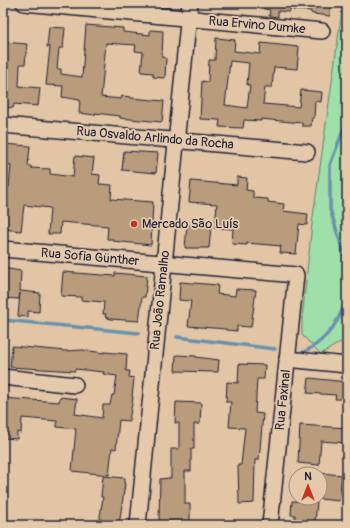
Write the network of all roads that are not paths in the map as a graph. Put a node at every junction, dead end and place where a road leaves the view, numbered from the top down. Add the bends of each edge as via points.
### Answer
1 (24, 3) edge
2 (190, 3) edge
3 (188, 18) junction
4 (322, 31) dead end
5 (3, 125) edge
6 (176, 140) junction
7 (307, 152) dead end
8 (3, 249) edge
9 (164, 263) junction
10 (296, 275) joint
11 (287, 359) junction
12 (347, 365) edge
13 (5, 378) edge
14 (75, 385) dead end
15 (138, 525) edge
16 (270, 525) edge

1 - 3 street, Rua Ervino Dumke
2 - 3 street, Rua João Ramalho
3 - 4 street, Rua Ervino Dumke
3 - 6 street, Rua João Ramalho
5 - 6 street, Rua Osvaldo Arlindo da Rocha
6 - 7 street, Rua Osvaldo Arlindo da Rocha
6 - 9 street, Rua João Ramalho
8 - 9 street, Rua Sofia Günther
9 - 10 street, Rua Sofia Günther
9 - 15 street, Rua João Ramalho
10 - 11 street, Rua Faxinal
11 - 12 street
11 - 16 street, Rua Faxinal
13 - 14 street

